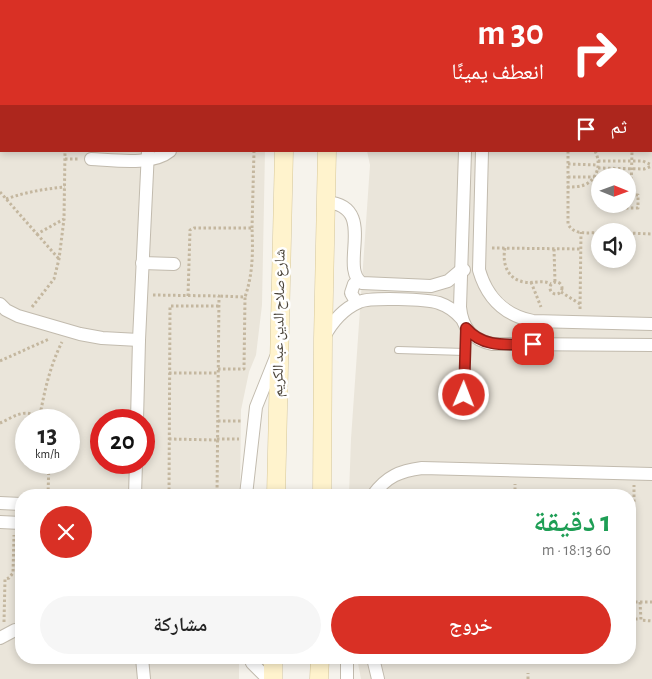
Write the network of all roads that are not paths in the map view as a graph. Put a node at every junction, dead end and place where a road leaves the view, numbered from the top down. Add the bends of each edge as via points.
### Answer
1 (169, 152) edge
2 (284, 152) edge
3 (327, 152) edge
4 (465, 152) edge
5 (482, 152) edge
6 (148, 156) edge
7 (91, 159) dead end
8 (326, 202) junction
9 (142, 264) junction
10 (174, 264) dead end
11 (462, 270) junction
12 (479, 270) junction
13 (358, 281) junction
14 (358, 302) junction
15 (0, 304) edge
16 (463, 323) junction
17 (652, 324) edge
18 (323, 339) junction
19 (139, 340) junction
20 (652, 345) edge
21 (398, 350) dead end
22 (278, 352) junction
23 (465, 352) junction
24 (464, 395) dead end
25 (137, 409) edge
26 (136, 474) edge
27 (652, 474) edge
28 (135, 489) edge
29 (247, 489) edge
30 (276, 489) edge
31 (322, 489) edge
32 (378, 489) edge
33 (0, 503) edge
34 (15, 504) edge
35 (0, 522) edge
36 (15, 523) edge
37 (15, 630) edge
38 (2, 637) edge
39 (143, 664) edge
40 (253, 664) edge
41 (273, 664) edge
42 (320, 664) edge
43 (347, 664) edge
44 (374, 664) edge
45 (144, 679) edge
46 (268, 679) edge
47 (273, 679) edge
48 (319, 679) edge
49 (347, 679) edge
50 (378, 679) edge

1 - 6 street via 163,157
2 - 22 main road, شارع صلاح الدين عبد الكريم
3 - 8 main road
4 - 11 street
5 - 12 street
6 - 7 street
6 - 9 street
8 - 13 street via 339,204 353,219 354,273
8 - 18 main road
9 - 10 street
9 - 19 street
11 - 12 street
11 - 13 street via 448,281 431,286
11 - 16 street
12 - 17 street via 489,294 508,313 520,318
13 - 14 street via 351,293
14 - 16 street via 371,299 429,300 447,306
14 - 18 street via 338,316
15 - 19 street via 23,318 68,331
16 - 20 street via 473,336 493,344
16 - 23 lane
18 - 31 main road
19 - 25 street
21 - 23 lane
22 - 29 street via 259,397 253,421
22 - 30 main road, شارع صلاح الدين عبد الكريم
23 - 24 lane
26 - 28 street
27 - 32 street via 422,468 403,471 386,480
33 - 34 street
35 - 36 street
37 - 38 street
39 - 45 street
40 - 46 street
41 - 47 main road
42 - 48 main road
43 - 49 street
44 - 50 street

